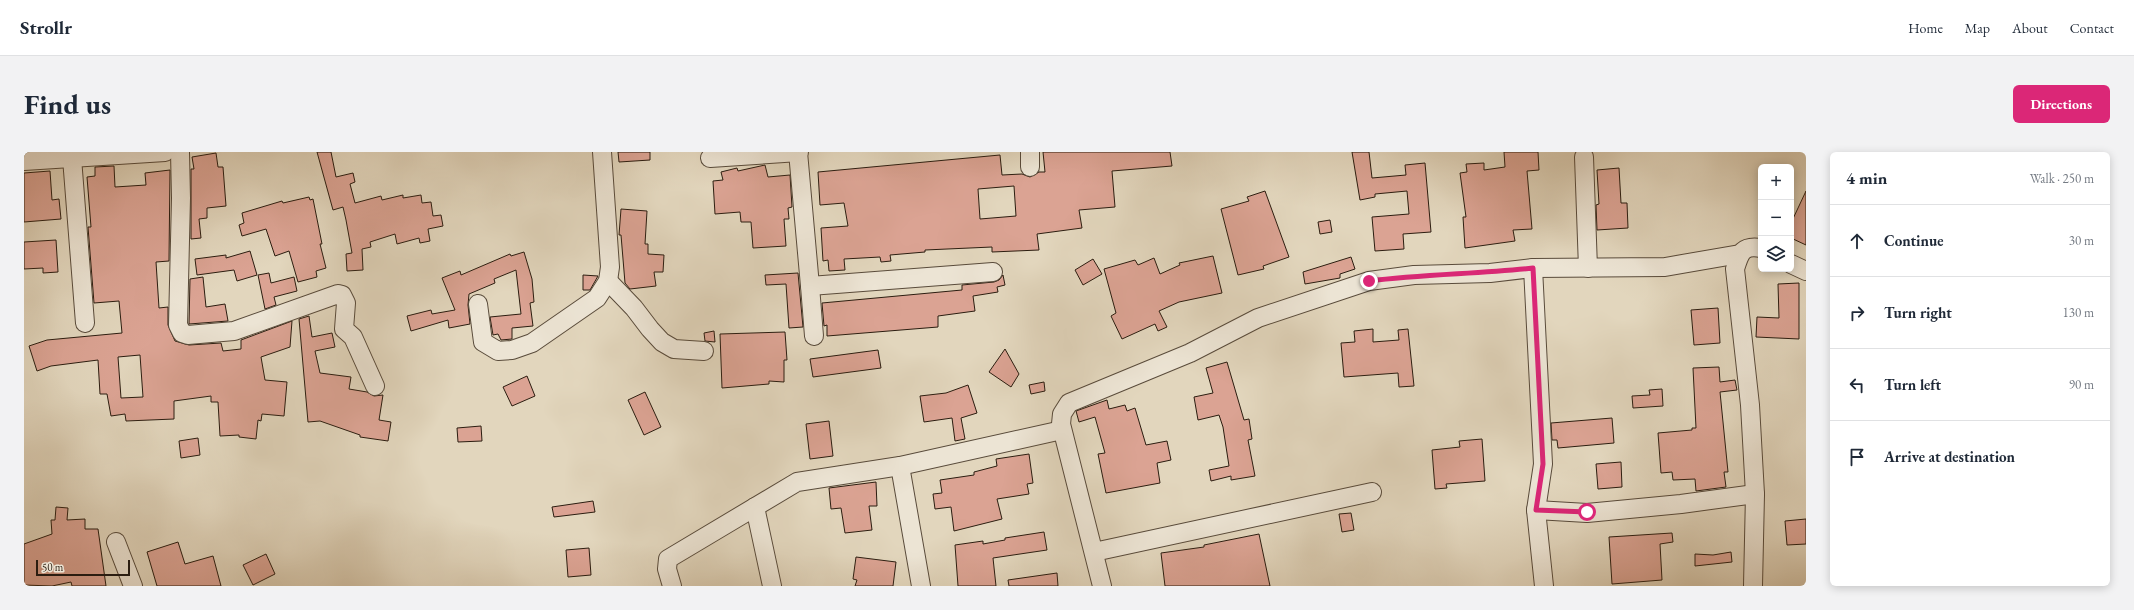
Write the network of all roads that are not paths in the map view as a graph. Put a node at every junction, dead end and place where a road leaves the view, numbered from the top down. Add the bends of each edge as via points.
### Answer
1 (165, 152) edge
2 (180, 152) edge
3 (602, 152) edge
4 (798, 152) edge
5 (1584, 157) dead end
6 (72, 158) junction
7 (710, 158) dead end
8 (24, 161) edge
9 (1758, 248) edge
10 (1740, 254) junction
11 (1794, 265) edge
12 (1533, 268) junction
13 (1588, 268) junction
14 (1806, 271) edge
15 (993, 272) dead end
16 (608, 281) junction
17 (810, 286) junction
18 (478, 304) dead end
19 (85, 323) dead end
20 (814, 336) dead end
21 (704, 351) dead end
22 (375, 386) dead end
23 (1062, 430) junction
24 (900, 466) junction
25 (1372, 492) dead end
26 (1755, 494) junction
27 (755, 507) junction
28 (1536, 510) junction
29 (116, 542) dead end
30 (1094, 552) junction
31 (133, 586) edge
32 (672, 586) edge
33 (772, 586) edge
34 (921, 586) edge
35 (1102, 586) edge
36 (1544, 586) edge
37 (1753, 586) edge

1 - 6 street
2 - 22 street via 178,325 182,332 188,335 234,331 338,294 342,295 346,303 344,329 353,337
3 - 16 street via 610,267
4 - 7 street
4 - 17 street
5 - 13 street
6 - 8 street
6 - 19 street
9 - 10 street via 1748,248
10 - 13 street via 1665,267
10 - 26 street via 1735,269 1750,405
11 - 14 street
12 - 13 street
12 - 23 street via 1490,273 1414,275 1369,281 1265,316 1190,353 1069,403 1062,414
12 - 28 street via 1543,464
15 - 17 street
16 - 18 street via 597,298 551,332 532,344 512,350 498,351 483,342
16 - 21 street via 662,342 674,350
17 - 20 street
23 - 24 street
23 - 30 street
24 - 27 street via 797,482
24 - 34 street
25 - 30 street
26 - 28 street via 1681,504 1587,512
26 - 37 street
27 - 32 street via 668,559 667,569
27 - 33 street
28 - 36 street
29 - 31 street
30 - 35 street

